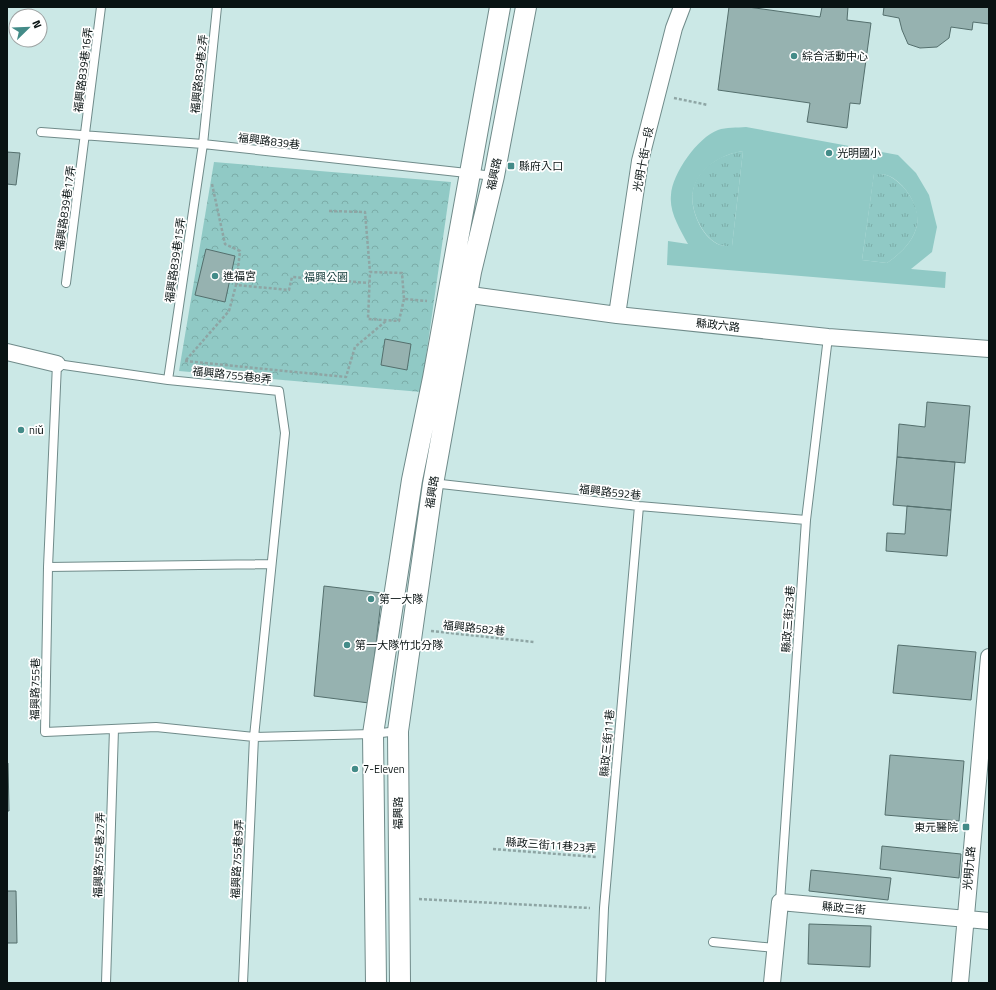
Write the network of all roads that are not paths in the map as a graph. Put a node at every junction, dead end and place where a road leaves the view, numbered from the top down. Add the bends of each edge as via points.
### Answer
1 (101, 7) edge
2 (217, 7) edge
3 (500, 7) edge
4 (526, 7) edge
5 (682, 7) edge
6 (41, 132) dead end
7 (86, 135) junction
8 (203, 144) junction
9 (470, 175) junction
10 (494, 176) junction
11 (66, 284) dead end
12 (447, 291) junction
13 (467, 295) junction
14 (617, 314) junction
15 (828, 337) junction
16 (989, 349) edge
17 (7, 352) edge
18 (57, 364) junction
19 (168, 380) junction
20 (422, 482) junction
21 (639, 506) junction
22 (806, 520) junction
23 (271, 564) junction
24 (48, 567) junction
25 (989, 657) edge
26 (114, 729) junction
27 (398, 732) junction
28 (373, 734) junction
29 (254, 737) junction
30 (387, 901) junction
31 (780, 902) junction
32 (964, 919) junction
33 (989, 921) edge
34 (713, 942) dead end
35 (775, 948) junction
36 (106, 983) edge
37 (243, 983) edge
38 (376, 983) edge
39 (400, 983) edge
40 (601, 983) edge
41 (772, 983) edge
42 (960, 983) edge

1 - 7 lane, 福興路839巷16弄
2 - 8 lane, 福興路839巷2弄
3 - 9 street, 福興路
4 - 10 street, 福興路
5 - 14 street, 光明十街一段 via 674,28 640,161
6 - 7 lane, 福興路839巷
7 - 8 lane, 福興路839巷
7 - 11 lane, 福興路839巷17弄
8 - 9 lane, 福興路839巷
8 - 19 lane, 福興路839巷15弄
9 - 10 lane, 福興路839巷
9 - 12 street, 福興路
10 - 13 street, 福興路
12 - 13 street, 縣政六路
12 - 20 street, 福興路 via 433,378
13 - 14 street, 縣政六路
13 - 20 street, 福興路
14 - 15 street, 縣政六路
15 - 16 street, 縣政六路
15 - 22 lane, 縣政三街23巷
17 - 18 street
18 - 19 lane, 福興路755巷8弄
18 - 24 lane, 福興路755巷
19 - 23 lane, 福興路755巷8弄 via 279,391 285,433
20 - 21 lane, 福興路592巷
20 - 27 street, 福興路 via 413,629
20 - 28 street, 福興路
21 - 22 lane, 福興路592巷
21 - 40 lane, 縣政三街11巷 via 604,908
22 - 31 lane, 縣政三街23巷
23 - 24 lane
23 - 29 lane, 福興路755巷8弄
24 - 26 lane, 福興路755巷 via 45,732
25 - 32 street, 光明九路
26 - 29 lane, 福興路755巷 via 156,727
26 - 36 lane, 福興路755巷27弄
27 - 28 lane, 福興路755巷
27 - 30 street, 福興路
28 - 29 lane, 福興路755巷
28 - 30 street, 福興路
29 - 37 lane, 福興路755巷9弄
30 - 38 street, 福興路
30 - 39 street, 福興路
31 - 32 street, 縣政三街
31 - 35 street
32 - 33 street, 縣政三街
32 - 42 street, 光明九路
34 - 35 lane
35 - 41 street

